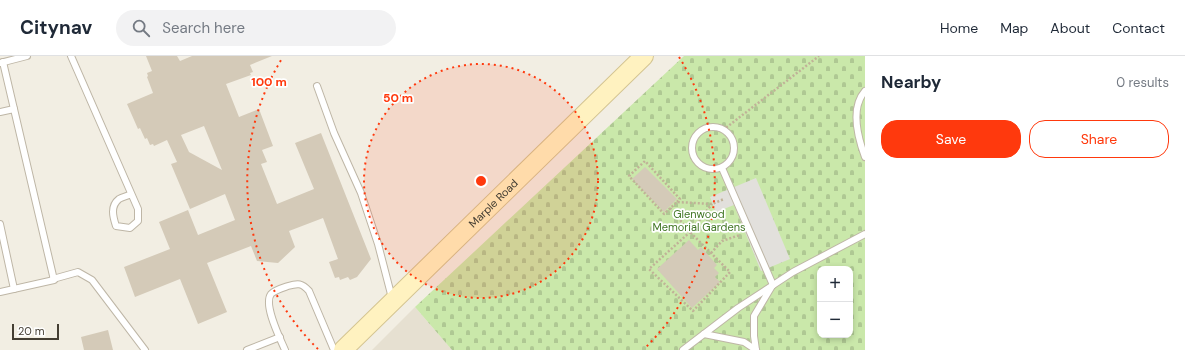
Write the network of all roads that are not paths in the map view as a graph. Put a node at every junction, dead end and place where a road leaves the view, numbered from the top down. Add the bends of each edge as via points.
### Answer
1 (27, 56) edge
2 (71, 56) edge
3 (644, 56) edge
4 (2, 63) edge
5 (317, 86) dead end
6 (865, 90) edge
7 (14, 109) junction
8 (0, 112) edge
9 (865, 157) edge
10 (722, 168) junction
11 (131, 194) junction
12 (0, 224) edge
13 (865, 234) edge
14 (54, 279) junction
15 (773, 285) junction
16 (14, 289) junction
17 (0, 292) edge
18 (393, 301) junction
19 (704, 334) junction
20 (280, 337) junction
21 (145, 350) edge
22 (247, 350) edge
23 (285, 350) edge
24 (334, 350) edge
25 (343, 350) edge
26 (683, 350) edge
27 (756, 350) edge

1 - 4 lane
2 - 11 lane
3 - 18 street, Marple Road
4 - 7 lane
5 - 18 lane via 334,133 361,193
6 - 9 lane via 861,95 856,116
7 - 8 lane
7 - 14 lane
10 - 10 lane via 732,159 732,139 723,130 703,130 692,148 696,161 708,169
10 - 15 lane
11 - 11 lane via 138,209 138,221 130,228 116,226 112,215 114,206 119,199
12 - 16 lane
13 - 15 lane
14 - 16 lane
14 - 21 lane via 78,272 92,280
15 - 19 lane
15 - 27 lane via 754,316
16 - 17 lane
18 - 25 street, Marple Road
19 - 26 lane
19 - 27 lane via 744,342
20 - 22 lane
20 - 23 lane
20 - 24 lane via 269,309 270,295 297,283 303,284 309,291

